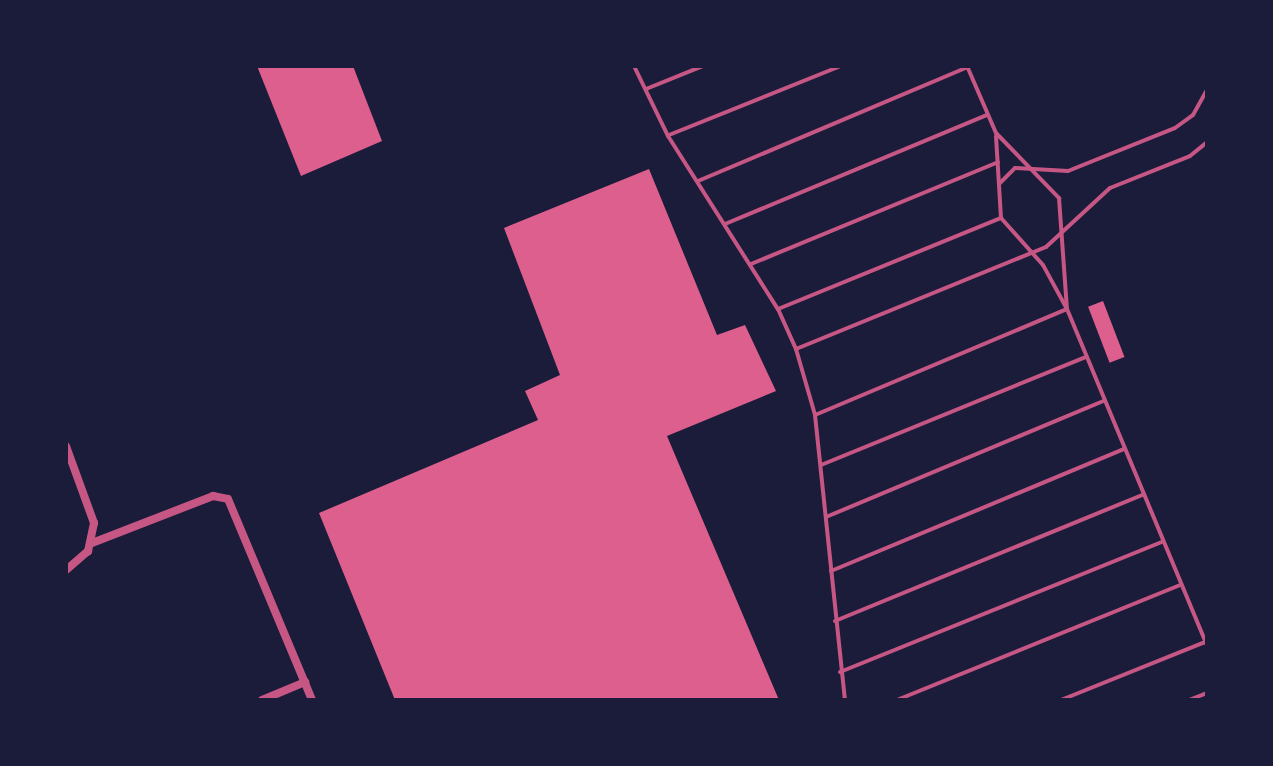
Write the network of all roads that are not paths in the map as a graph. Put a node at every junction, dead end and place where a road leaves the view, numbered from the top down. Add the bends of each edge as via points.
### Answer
1 (634, 66) edge
2 (703, 66) edge
3 (841, 66) edge
4 (968, 66) edge
5 (646, 90) junction
6 (1207, 90) edge
7 (987, 115) junction
8 (996, 133) junction
9 (668, 136) junction
10 (1207, 142) edge
11 (998, 162) junction
12 (1028, 168) junction
13 (698, 181) junction
14 (999, 183) junction
15 (1001, 218) junction
16 (725, 224) junction
17 (1065, 232) junction
18 (1028, 250) junction
19 (751, 264) junction
20 (778, 309) junction
21 (1067, 309) junction
22 (796, 349) junction
23 (1085, 357) junction
24 (1103, 401) junction
25 (815, 415) junction
26 (66, 446) edge
27 (1124, 449) junction
28 (821, 465) junction
29 (1144, 494) junction
30 (826, 517) junction
31 (1162, 542) junction
32 (92, 543) junction
33 (66, 570) edge
34 (831, 571) junction
35 (1180, 585) junction
36 (835, 621) junction
37 (1206, 644) edge
38 (840, 672) junction
39 (305, 682) junction
40 (1207, 693) edge
41 (262, 700) edge
42 (312, 700) edge
43 (845, 700) edge
44 (897, 700) edge
45 (1061, 700) edge
46 (1189, 700) edge

1 - 5 lane
2 - 5 lane
3 - 9 lane
4 - 7 lane
4 - 13 lane
5 - 9 lane
6 - 12 lane via 1193,115 1175,128 1068,171
7 - 8 lane
7 - 16 lane
8 - 11 lane
8 - 12 lane
9 - 13 lane
10 - 17 lane via 1190,156 1110,188
11 - 14 lane
11 - 19 lane
12 - 14 lane via 1015,168
12 - 17 lane via 1052,186
13 - 16 lane
14 - 15 lane
15 - 18 lane
15 - 20 lane
16 - 19 lane
17 - 18 lane via 1046,247
17 - 21 lane via 1061,261
18 - 21 lane via 1043,265
18 - 22 lane
19 - 20 lane
20 - 22 lane
21 - 23 lane
21 - 25 lane
22 - 25 lane
23 - 24 lane
23 - 28 lane
24 - 27 lane
24 - 30 lane
25 - 28 lane
26 - 32 street via 94,523
27 - 29 lane
27 - 34 lane
28 - 30 lane
29 - 31 lane
29 - 36 lane
30 - 34 lane
31 - 35 lane
31 - 38 lane
32 - 33 street
32 - 39 street via 213,496 228,499
34 - 36 lane
35 - 37 lane
35 - 44 lane
36 - 38 lane
37 - 45 lane
38 - 43 lane
39 - 41 street
39 - 42 street
40 - 46 lane

